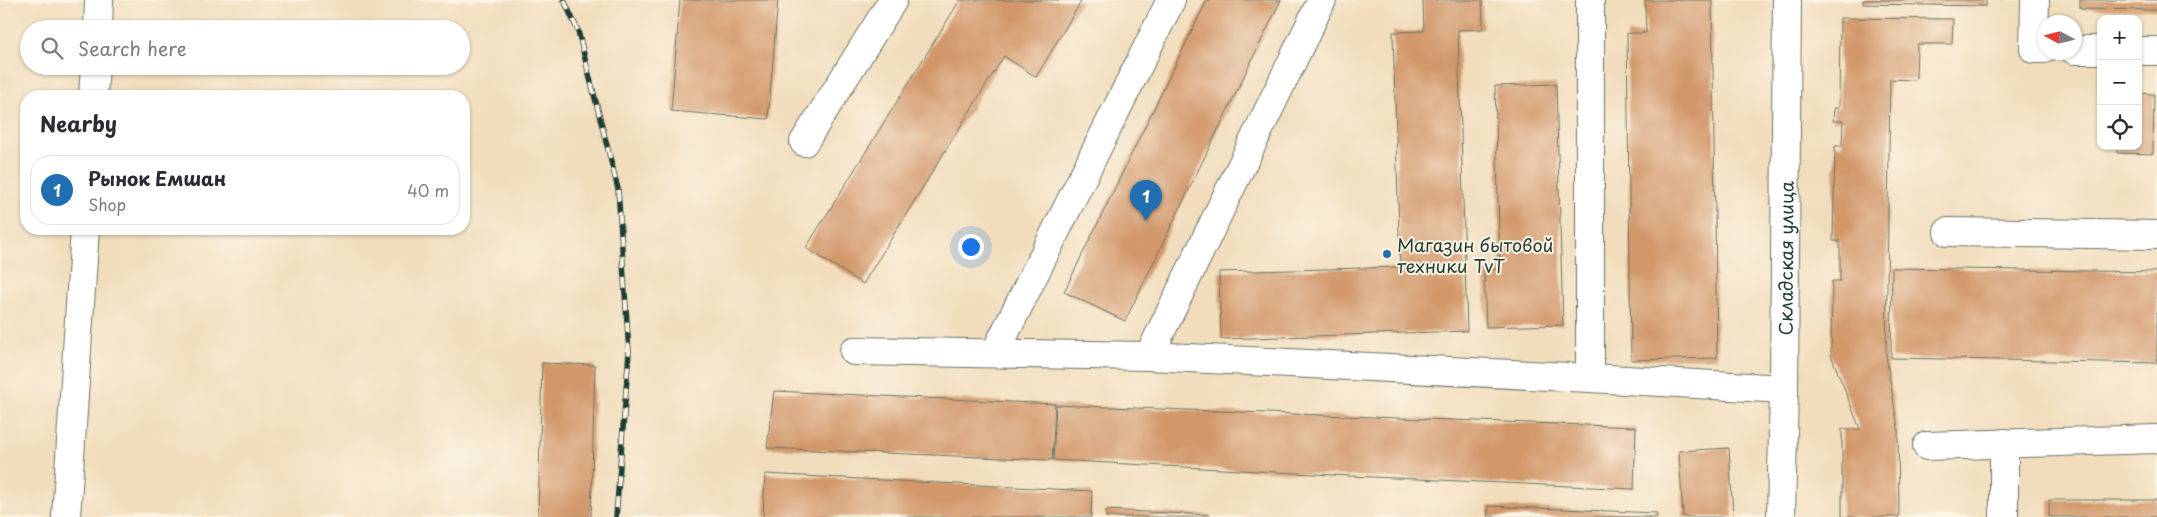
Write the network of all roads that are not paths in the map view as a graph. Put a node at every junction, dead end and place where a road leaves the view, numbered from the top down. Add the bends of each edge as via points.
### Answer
1 (100, 0) edge
2 (893, 0) edge
3 (1171, 0) edge
4 (1322, 0) edge
5 (1590, 0) edge
6 (1787, 0) edge
7 (2035, 0) edge
8 (99, 20) edge
9 (2037, 49) edge
10 (2082, 50) edge
11 (2097, 50) edge
12 (2142, 51) edge
13 (2157, 51) edge
14 (94, 75) edge
15 (93, 90) edge
16 (804, 142) dead end
17 (1948, 232) dead end
18 (85, 235) edge
19 (2157, 235) edge
20 (854, 351) dead end
21 (995, 353) junction
22 (1149, 356) junction
23 (1590, 378) junction
24 (1784, 389) junction
25 (2157, 439) edge
26 (2004, 443) junction
27 (1927, 446) dead end
28 (66, 517) edge
29 (1781, 517) edge
30 (2004, 517) edge

1 - 8 street
2 - 16 street
3 - 21 street
4 - 22 street
5 - 23 street
6 - 24 street, Складская улица
7 - 9 street via 2034,49
10 - 11 street
12 - 13 street
14 - 15 street
17 - 19 street
18 - 28 street
20 - 21 street
21 - 22 street
22 - 23 street
23 - 24 street
24 - 29 street, Складская улица
25 - 26 street
26 - 27 street
26 - 30 street

